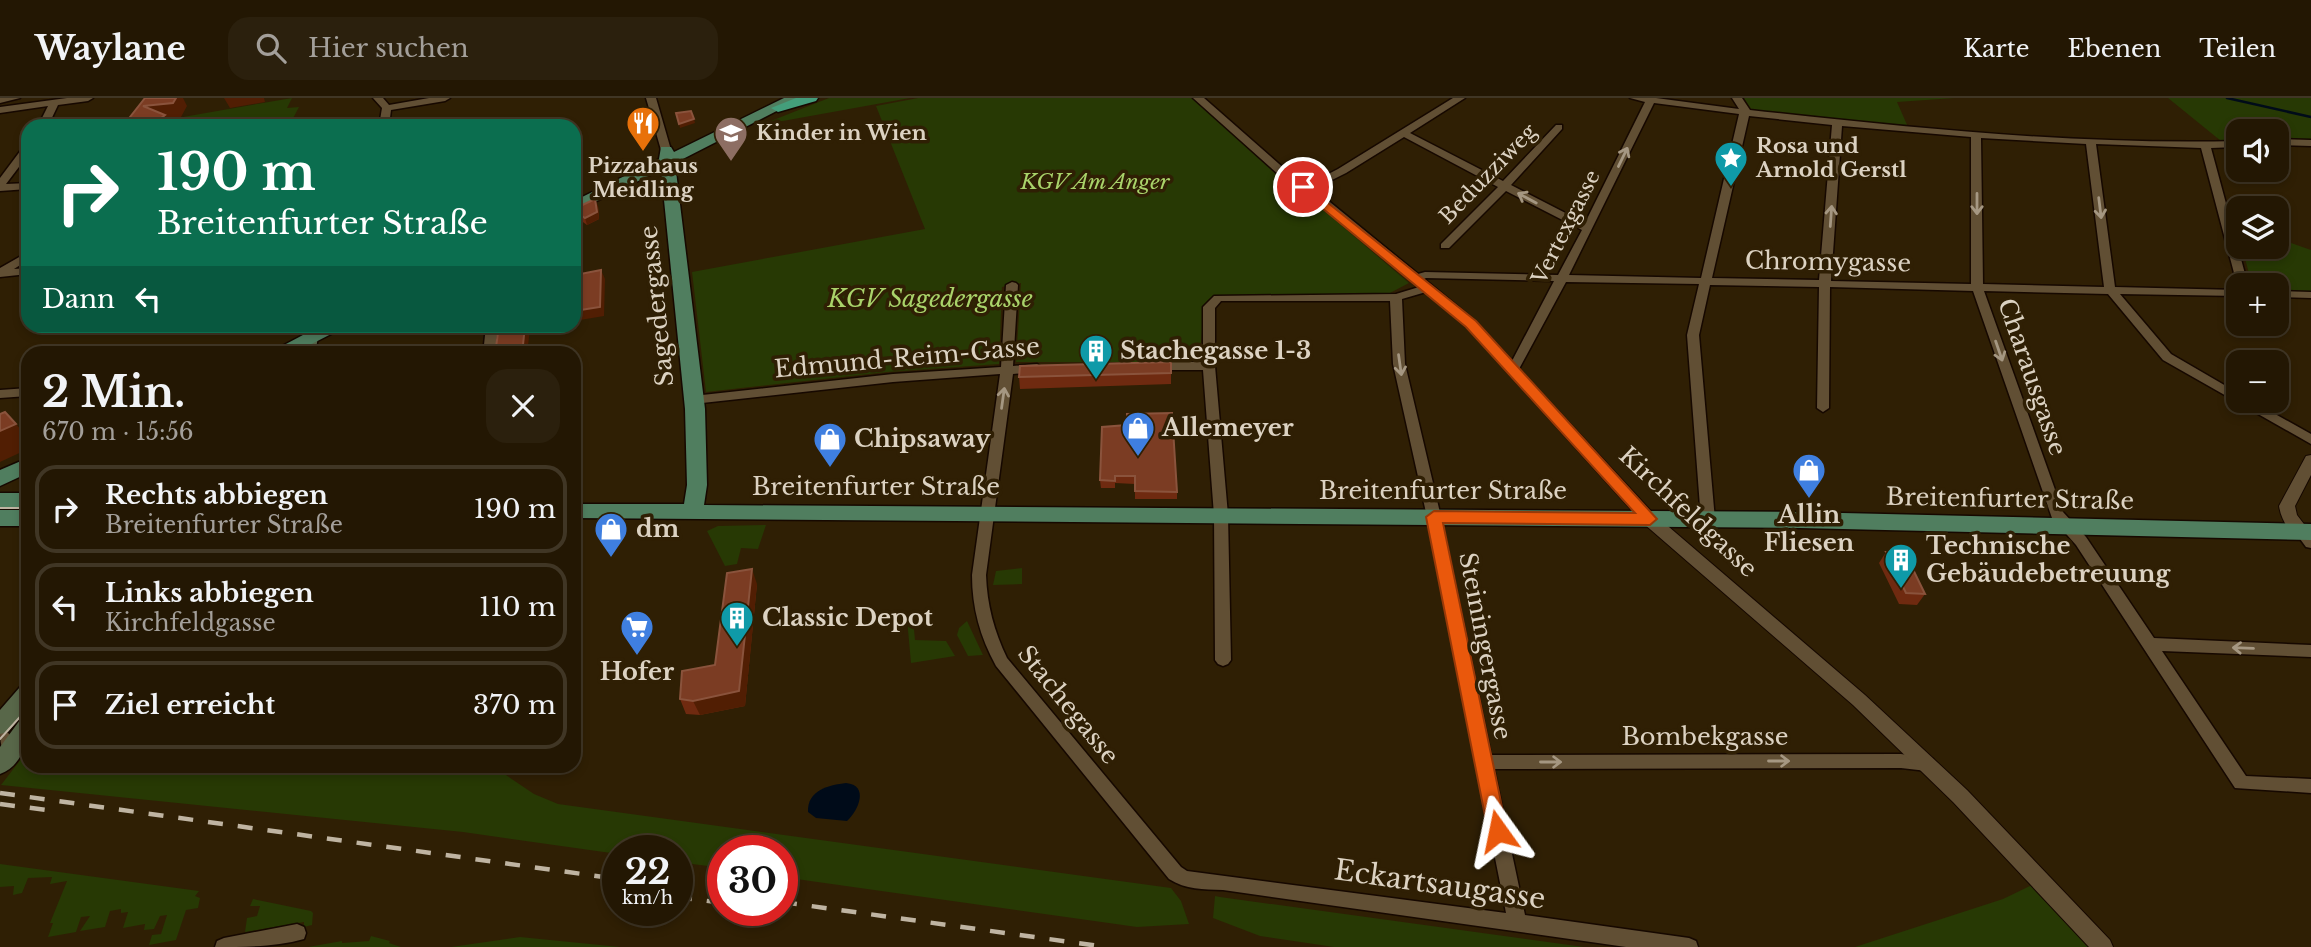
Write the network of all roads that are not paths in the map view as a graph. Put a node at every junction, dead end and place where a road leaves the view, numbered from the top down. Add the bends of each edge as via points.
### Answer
1 (15, 98) edge
2 (88, 98) edge
3 (378, 98) edge
4 (445, 98) edge
5 (650, 98) edge
6 (795, 98) edge
7 (811, 98) edge
8 (1198, 98) edge
9 (1460, 98) edge
10 (1635, 98) edge
11 (1737, 98) edge
12 (0, 100) edge
13 (1651, 100) junction
14 (54, 103) junction
15 (778, 103) edge
16 (387, 108) junction
17 (0, 110) edge
18 (1744, 113) junction
19 (46, 119) edge
20 (385, 119) edge
21 (1837, 125) junction
22 (1559, 127) dead end
23 (1403, 133) junction
24 (1976, 135) junction
25 (2091, 141) junction
26 (2289, 142) edge
27 (2311, 143) edge
28 (2226, 145) edge
29 (2207, 146) junction
30 (667, 156) junction
31 (21, 158) edge
32 (0, 186) edge
33 (21, 186) edge
34 (1505, 186) junction
35 (1307, 189) junction
36 (581, 194) edge
37 (581, 202) edge
38 (1588, 229) junction
39 (1445, 246) dead end
40 (21, 260) edge
41 (21, 272) edge
42 (0, 273) edge
43 (2239, 273) edge
44 (1561, 277) junction
45 (1417, 278) junction
46 (1704, 280) junction
47 (1826, 284) junction
48 (1012, 285) dead end
49 (1977, 287) junction
50 (1429, 288) junction
51 (2110, 289) junction
52 (2226, 293) edge
53 (2289, 294) edge
54 (2311, 295) edge
55 (1396, 297) junction
56 (311, 334) edge
57 (279, 346) edge
58 (290, 346) edge
59 (1145, 366) edge
60 (1209, 366) junction
61 (1056, 368) edge
62 (1007, 369) junction
63 (1513, 370) junction
64 (2226, 391) edge
65 (21, 392) edge
66 (0, 394) edge
67 (693, 400) junction
68 (1823, 408) dead end
69 (2264, 413) edge
70 (2311, 440) edge
71 (2311, 460) edge
72 (21, 468) edge
73 (0, 479) edge
74 (21, 479) edge
75 (0, 489) edge
76 (0, 500) edge
77 (21, 500) edge
78 (581, 510) edge
79 (692, 510) junction
80 (987, 514) junction
81 (1221, 515) junction
82 (1434, 517) junction
83 (0, 518) edge
84 (21, 519) edge
85 (1650, 519) junction
86 (1708, 520) junction
87 (2068, 527) junction
88 (2308, 536) edge
89 (2148, 645) junction
90 (2311, 651) edge
91 (1223, 660) dead end
92 (21, 701) edge
93 (0, 725) edge
94 (21, 733) edge
95 (4, 749) edge
96 (1483, 762) junction
97 (1927, 764) junction
98 (2311, 786) edge
99 (1183, 879) joint
100 (1517, 923) junction
101 (297, 933) dead end
102 (225, 947) edge
103 (1689, 947) edge
104 (2103, 947) edge

1 - 12 street
2 - 14 street
3 - 16 street
4 - 16 street
5 - 30 street, Sagedergasse
6 - 15 main road
7 - 15 highway
8 - 35 street, Kirchfeldgasse
9 - 23 street
10 - 13 street
11 - 18 street
13 - 18 street
38 -> 13 street, Vertexgasse
14 - 17 street
14 - 19 street
15 - 30 main road
16 - 20 street
18 - 21 street
18 - 46 street
21 - 24 street
47 -> 21 street
22 - 34 street, Beduzziweg
23 - 34 street
23 - 35 street
24 - 25 street
24 -> 49 street, Charausgasse
25 - 29 street
25 -> 51 street
26 - 27 street
28 - 29 street
29 - 43 street
30 - 36 main road
30 - 37 main road
30 - 67 main road, Sagedergasse
31 - 32 street
32 - 33 street
38 -> 34 street
34 - 39 street, Beduzziweg
35 - 45 street, Kirchfeldgasse
38 - 44 street, Vertexgasse
40 - 42 street
41 - 42 street
44 - 45 street, Chromygasse
44 - 46 street, Chromygasse
44 - 63 street, Vertexgasse
45 - 50 street, Kirchfeldgasse
46 - 47 street, Chromygasse
46 - 86 street via 1693,335
47 - 49 street, Chromygasse
47 - 68 street
48 - 62 street, Stachegasse
49 - 51 street, Chromygasse
49 -> 87 street, Charausgasse via 2050,496
50 - 55 street
50 - 63 street, Kirchfeldgasse via 1471,324
51 - 52 street, Chromygasse
51 - 64 street via 2167,357
53 - 54 street
55 - 60 street via 1218,298 1209,307
55 -> 82 street, Steiningergasse via 1399,364
56 - 57 main road
56 - 58 main road
59 - 60 street
60 - 81 street
61 - 62 street, Edmund-Reim-Gasse
62 - 67 street, Edmund-Reim-Gasse
80 -> 62 street, Stachegasse
63 - 85 street, Kirchfeldgasse
65 - 66 street
67 - 79 main road, Sagedergasse via 697,485
69 - 70 street
71 - 88 street via 2287,506 2289,517
72 - 73 main road
74 - 75 main road
76 - 77 main road
78 - 79 main road, Breitenfurter Straße
79 - 80 main road, Breitenfurter Straße
80 - 81 main road, Breitenfurter Straße
80 - 99 street, Stachegasse via 978,598 984,626 1001,662
81 - 82 main road, Breitenfurter Straße
81 - 91 street
82 - 85 main road, Breitenfurter Straße
82 - 96 street, Steiningergasse
83 - 84 main road
85 - 86 main road, Breitenfurter Straße
85 - 97 street, Kirchfeldgasse
86 - 87 main road, Breitenfurter Straße
87 - 88 main road, Breitenfurter Straße
87 - 89 street, Charausgasse
90 -> 89 street
89 - 98 street, Charausgasse via 2241,783
92 - 93 main road
94 - 95 main road
96 -> 97 street, Bombekgasse
96 - 100 street, Steiningergasse
97 - 104 street, Kirchfeldgasse
99 - 100 street, Eckartsaugasse
100 - 103 street, Eckartsaugasse
101 - 102 street

